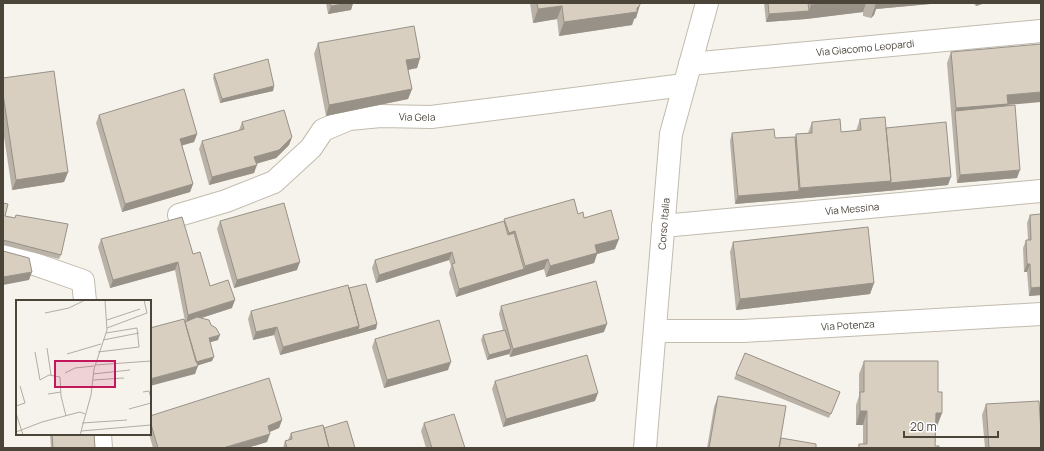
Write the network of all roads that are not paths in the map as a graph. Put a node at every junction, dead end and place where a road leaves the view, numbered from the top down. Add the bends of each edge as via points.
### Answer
1 (707, 3) edge
2 (1041, 31) edge
3 (690, 64) junction
4 (684, 85) junction
5 (1041, 191) edge
6 (179, 215) dead end
7 (663, 226) junction
8 (3, 253) edge
9 (85, 300) edge
10 (1041, 314) edge
11 (655, 331) junction
12 (100, 435) edge
13 (101, 448) edge
14 (645, 448) edge

1 - 3 street, Corso Italia
2 - 3 street, Via Giacomo Leopardi
3 - 4 street, Corso Italia
4 - 6 street, Via Gela via 431,117 381,116 349,119 323,130 311,148 274,182 226,201
4 - 7 street, Corso Italia via 671,134
5 - 7 street, Via Messina
7 - 11 street, Corso Italia
8 - 9 street via 83,281
10 - 11 street, Via Potenza via 743,331
11 - 14 street, Corso Italia
12 - 13 street

